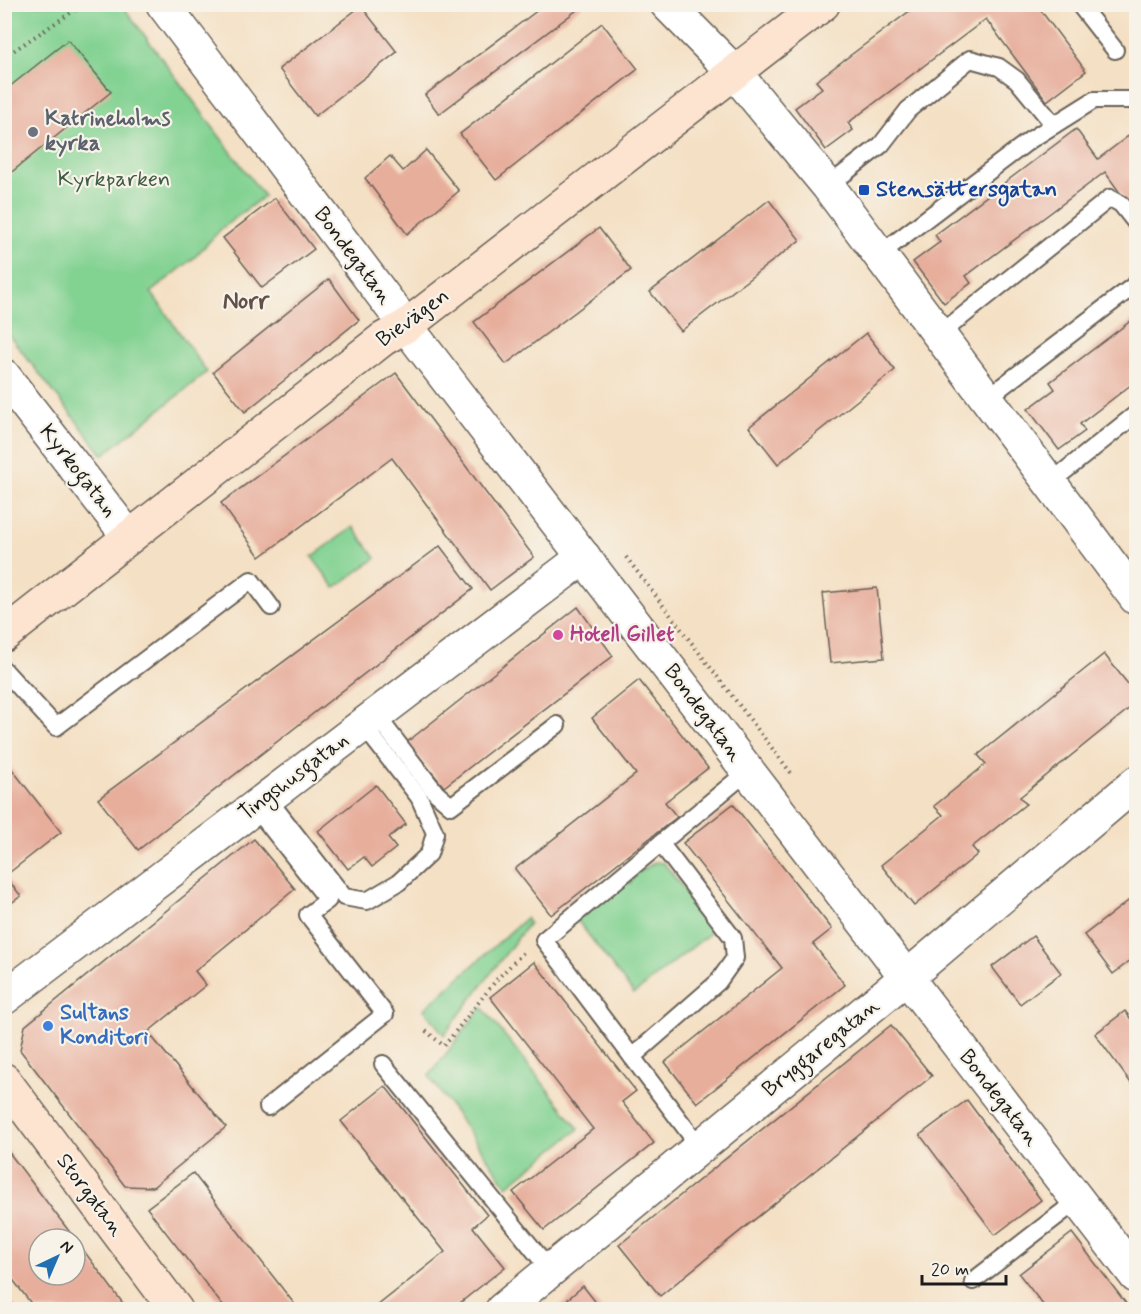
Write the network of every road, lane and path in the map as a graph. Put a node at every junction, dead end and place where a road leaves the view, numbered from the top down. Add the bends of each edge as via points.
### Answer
1 (74, 4) edge
2 (84, 4) edge
3 (163, 4) edge
4 (667, 4) edge
5 (823, 4) edge
6 (1079, 4) edge
7 (78, 9) junction
8 (1115, 50) dead end
9 (4, 57) edge
10 (735, 73) junction
11 (1137, 104) edge
12 (1054, 125) junction
13 (828, 186) junction
14 (1137, 223) edge
15 (880, 254) junction
16 (1137, 284) edge
17 (406, 326) junction
18 (940, 334) junction
19 (4, 376) edge
20 (987, 398) junction
21 (1137, 414) edge
22 (1051, 483) junction
23 (129, 537) junction
24 (584, 557) junction
25 (1137, 598) edge
26 (270, 607) dead end
27 (4, 635) edge
28 (4, 670) edge
29 (370, 720) junction
30 (557, 725) dead end
31 (748, 771) junction
32 (1137, 783) edge
33 (261, 803) junction
34 (662, 844) junction
35 (544, 940) junction
36 (907, 977) junction
37 (4, 998) edge
38 (426, 1031) dead end
39 (632, 1057) junction
40 (383, 1064) dead end
41 (4, 1080) edge
42 (268, 1107) dead end
43 (699, 1146) junction
44 (1078, 1200) junction
45 (550, 1270) junction
46 (1137, 1276) edge
47 (973, 1281) dead end
48 (176, 1310) edge
49 (502, 1310) edge

1 - 7 path
2 - 7 path
3 - 17 street, Bondegatan
4 - 10 street
5 - 10 street, Bievägen
6 - 8 lane
7 - 9 path
10 - 13 street
10 - 17 street, Bievägen
11 - 12 lane via 1133,100 1094,100
12 - 13 lane via 1017,80 999,68 970,59 908,110 881,145
12 - 15 lane
13 - 15 street
14 - 18 lane via 1121,204 1110,198
15 - 18 street
16 - 20 lane
17 - 23 street, Bievägen via 383,339
17 - 24 street, Bondegatan
18 - 20 street
19 - 23 street, Kyrkogatan
20 - 22 street
21 - 22 lane
22 - 25 street
23 - 27 street, Bievägen
24 - 29 street, Tingshusgatan
24 - 31 street, Bondegatan
26 - 28 lane via 251,580 56,727
29 - 30 lane via 451,806
29 - 33 street, Tingshusgatan
29 - 33 lane via 419,797 435,833 429,854 399,882 367,902 344,897
31 - 34 lane
31 - 36 street, Bondegatan
32 - 36 street, Bryggaregatan
33 - 37 street, Tingshusgatan
33 - 42 lane via 328,900 308,915 385,1014
34 - 35 lane
34 - 39 lane via 733,938 735,958 718,982
35 - 38 path via 520,954 444,1046
35 - 39 lane
36 - 43 street, Bryggaregatan
36 - 44 street, Bondegatan
39 - 43 lane
40 - 45 lane
41 - 48 street, Storgatan
43 - 45 street, Bryggaregatan
44 - 46 street, Bondegatan
44 - 47 lane
45 - 49 street, Bryggaregatan

